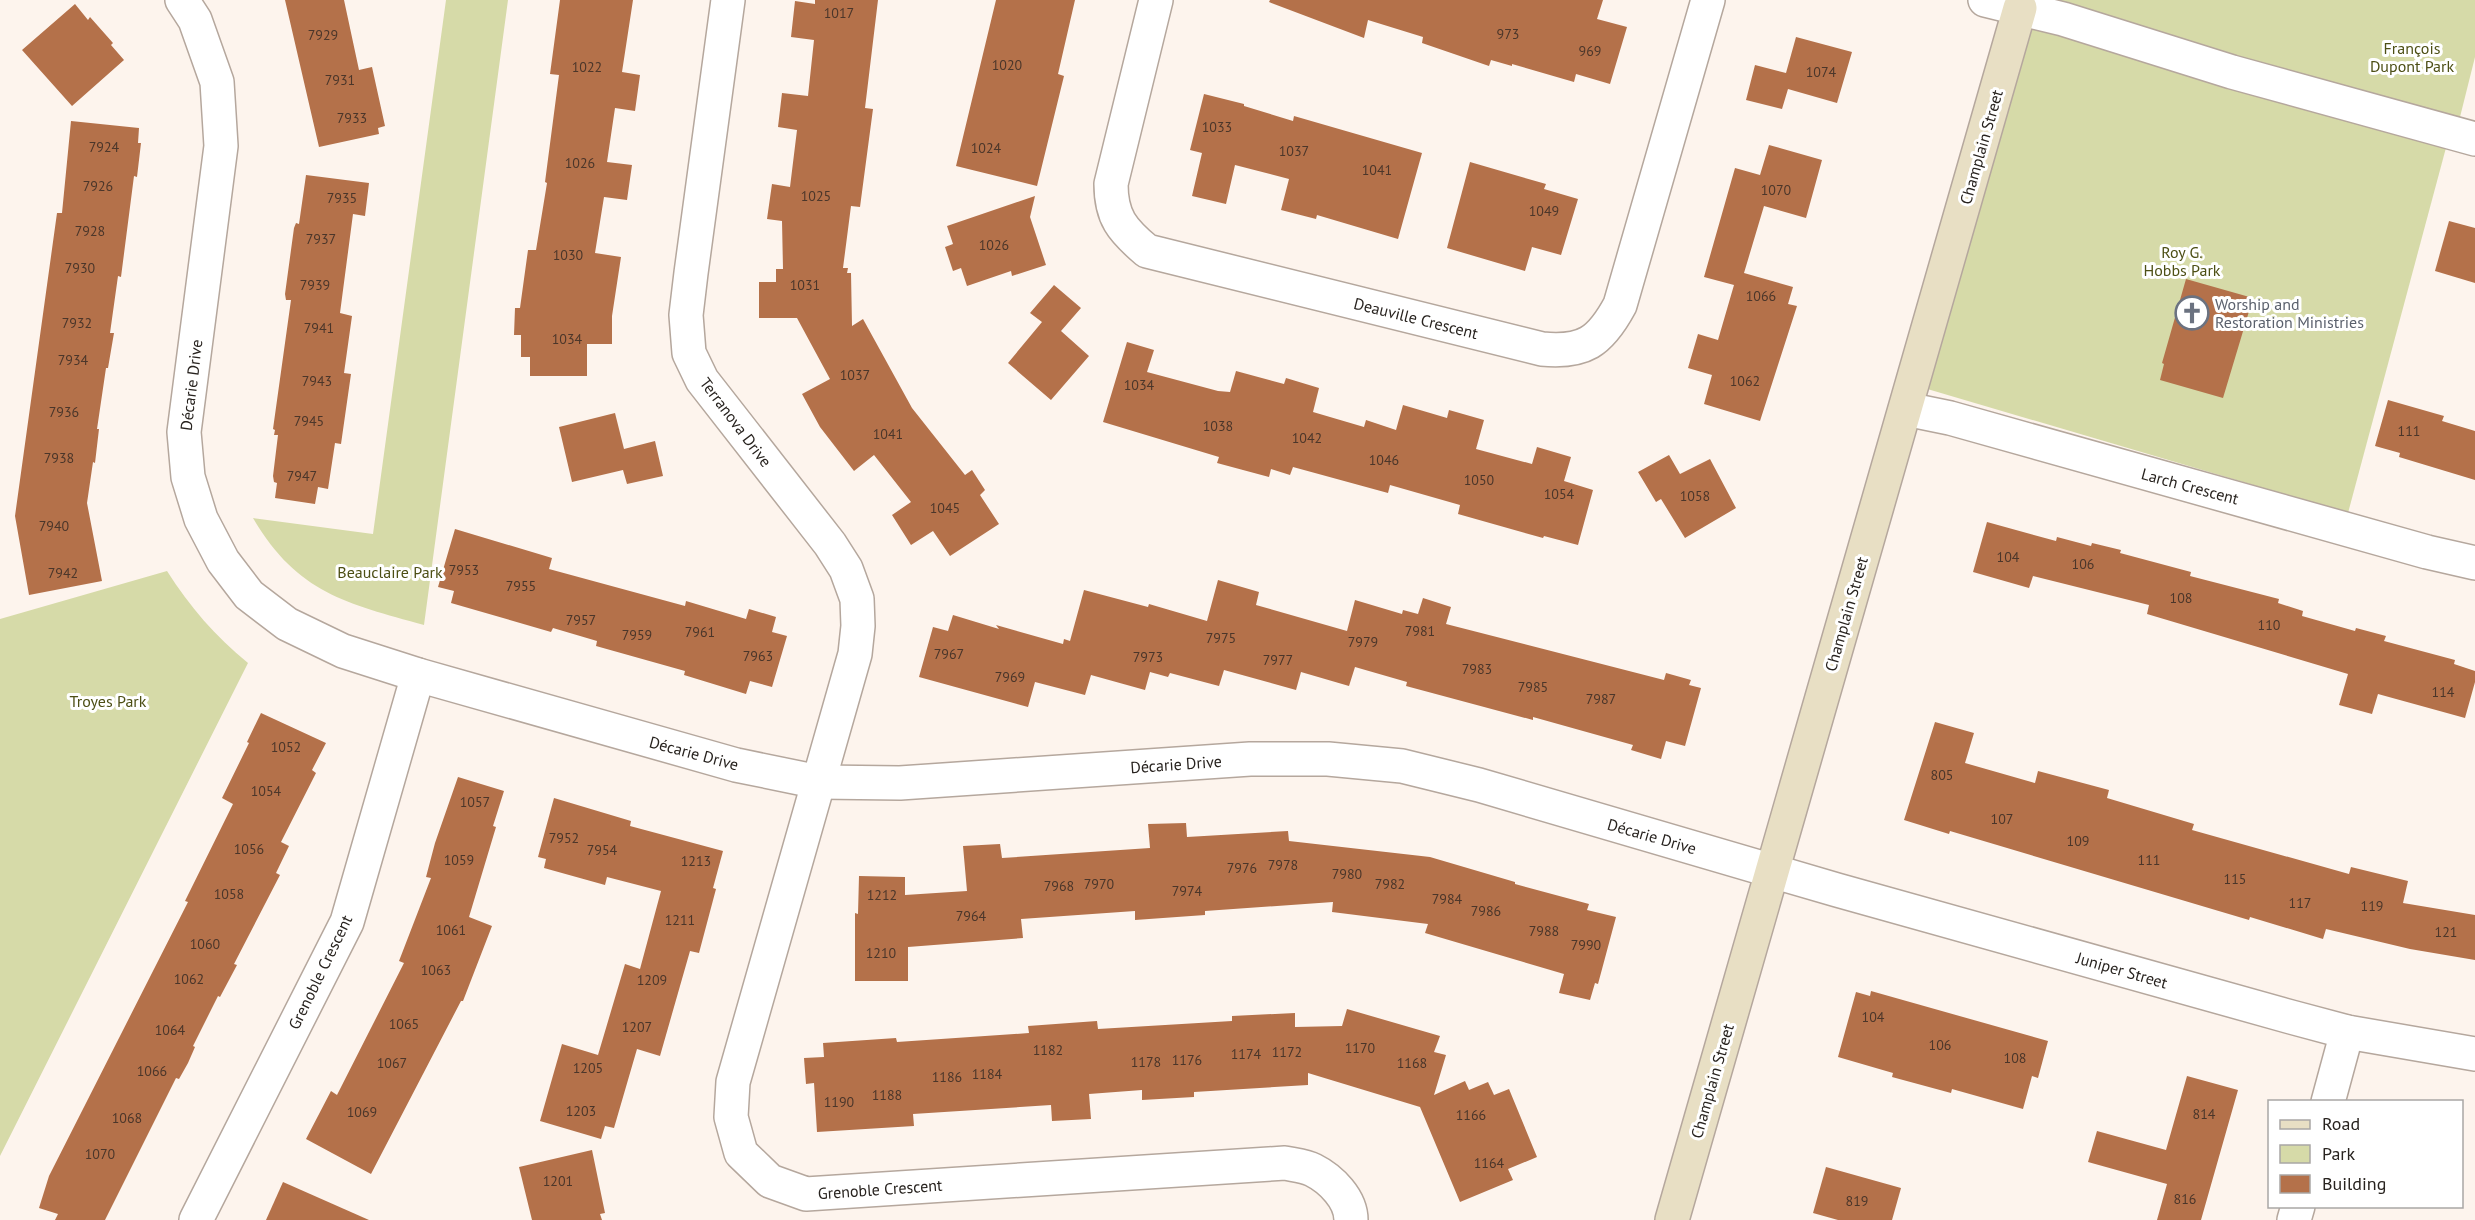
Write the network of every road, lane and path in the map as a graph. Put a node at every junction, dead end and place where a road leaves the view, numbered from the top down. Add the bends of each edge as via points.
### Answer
1 (182, 0) edge
2 (728, 0) edge
3 (1156, 0) edge
4 (1708, 0) edge
5 (1986, 0) edge
6 (2020, 8) junction
7 (2475, 139) edge
8 (1906, 409) junction
9 (2475, 563) edge
10 (418, 675) junction
11 (819, 782) junction
12 (1772, 871) junction
13 (2347, 1032) junction
14 (2475, 1054) edge
15 (2328, 1100) edge
16 (196, 1220) edge
17 (1351, 1220) edge
18 (1672, 1220) edge

1 - 10 street, Décarie Drive via 195,20 218,82 221,146 184,432 188,477 201,519 223,561 249,595 286,624 344,651
2 - 11 street, Terranova Drive via 686,315 689,353 702,380 830,544 846,569 857,599 855,654
3 - 4 street, Deauville Crescent via 1111,184 1111,202 1129,237 1146,251 1563,351 1587,346 1608,328 1620,305
5 - 6 street
6 - 7 street
6 - 8 street, Champlain Street
8 - 9 street, Larch Crescent
8 - 12 street, Champlain Street
10 - 11 street, Décarie Drive via 736,765
10 - 16 street, Grenoble Crescent via 347,922
11 - 12 street, Décarie Drive via 900,783 1250,759 1328,759 1402,766 1479,785
11 - 17 street, Grenoble Crescent via 733,1082 731,1118 741,1152 770,1181 806,1194 1285,1163 1312,1169 1335,1184 1351,1211
12 - 13 street, Juniper Street
12 - 18 street, Champlain Street
13 - 14 street, Juniper Street
13 - 15 street

